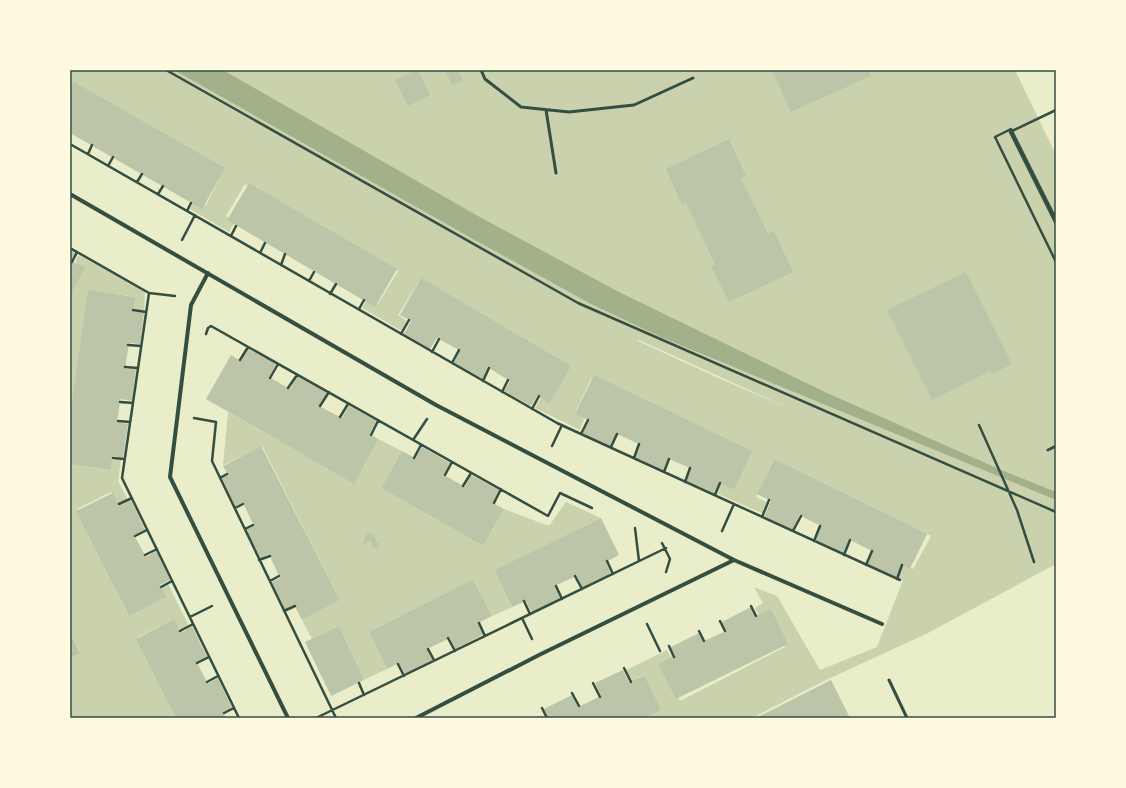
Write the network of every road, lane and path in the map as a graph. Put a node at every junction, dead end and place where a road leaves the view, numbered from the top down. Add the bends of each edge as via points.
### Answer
1 (166, 70) edge
2 (481, 70) edge
3 (693, 78) dead end
4 (546, 110) junction
5 (1056, 110) edge
6 (70, 144) edge
7 (92, 145) dead end
8 (88, 154) junction
9 (113, 158) dead end
10 (108, 166) junction
11 (556, 173) dead end
12 (142, 174) dead end
13 (137, 182) junction
14 (162, 186) dead end
15 (70, 194) edge
16 (158, 194) junction
17 (191, 203) dead end
18 (187, 211) junction
19 (195, 215) junction
20 (1056, 219) edge
21 (1056, 224) edge
22 (236, 226) dead end
23 (231, 236) junction
24 (265, 243) dead end
25 (70, 248) edge
26 (77, 252) junction
27 (260, 253) junction
28 (174, 254) junction
29 (286, 254) dead end
30 (72, 262) dead end
31 (1056, 262) edge
32 (281, 265) junction
33 (314, 272) dead end
34 (208, 274) junction
35 (309, 281) junction
36 (336, 284) dead end
37 (148, 293) junction
38 (330, 294) junction
39 (175, 296) dead end
40 (364, 300) dead end
41 (359, 309) junction
42 (133, 310) dead end
43 (146, 312) junction
44 (409, 320) dead end
45 (401, 334) junction
46 (206, 336) dead end
47 (439, 339) dead end
48 (128, 345) dead end
49 (141, 346) junction
50 (248, 347) junction
51 (459, 350) dead end
52 (432, 352) junction
53 (240, 360) dead end
54 (452, 363) junction
55 (278, 364) junction
56 (125, 367) dead end
57 (138, 368) junction
58 (489, 368) dead end
59 (297, 375) junction
60 (270, 378) dead end
61 (508, 380) dead end
62 (483, 381) junction
63 (288, 388) dead end
64 (329, 392) junction
65 (502, 392) junction
66 (539, 396) dead end
67 (120, 402) dead end
68 (133, 403) junction
69 (348, 404) junction
70 (436, 404) junction
71 (320, 406) dead end
72 (532, 408) junction
73 (195, 411) dead end
74 (340, 417) dead end
75 (378, 420) junction
76 (588, 420) dead end
77 (118, 421) dead end
78 (130, 422) junction
79 (979, 424) dead end
80 (562, 425) junction
81 (581, 434) junction
82 (617, 434) dead end
83 (371, 435) dead end
84 (413, 440) junction
85 (639, 444) dead end
86 (421, 445) junction
87 (1056, 446) edge
88 (611, 447) junction
89 (550, 450) dead end
90 (1048, 450) dead end
91 (113, 458) dead end
92 (414, 458) dead end
93 (634, 458) junction
94 (124, 459) junction
95 (669, 459) dead end
96 (452, 462) junction
97 (690, 468) dead end
98 (664, 472) junction
99 (471, 473) junction
100 (228, 474) dead end
101 (445, 475) dead end
102 (220, 478) junction
103 (685, 482) junction
104 (720, 483) dead end
105 (463, 486) dead end
106 (501, 489) junction
107 (1009, 492) junction
108 (715, 495) junction
109 (132, 498) junction
110 (769, 500) dead end
111 (494, 503) dead end
112 (119, 504) dead end
113 (243, 504) dead end
114 (734, 504) junction
115 (234, 508) junction
116 (594, 508) dead end
117 (1056, 512) edge
118 (801, 516) dead end
119 (762, 517) junction
120 (254, 525) dead end
121 (820, 526) dead end
122 (245, 529) junction
123 (641, 529) dead end
124 (147, 530) junction
125 (722, 531) dead end
126 (793, 531) junction
127 (135, 536) dead end
128 (658, 539) dead end
129 (850, 540) dead end
130 (814, 541) junction
131 (666, 548) junction
132 (156, 549) junction
133 (872, 551) dead end
134 (145, 555) dead end
135 (844, 555) junction
136 (270, 556) dead end
137 (259, 560) junction
138 (734, 560) junction
139 (607, 561) dead end
140 (639, 561) junction
141 (1034, 562) dead end
142 (866, 565) junction
143 (902, 565) dead end
144 (666, 572) dead end
145 (613, 574) junction
146 (279, 576) dead end
147 (576, 576) dead end
148 (172, 581) junction
149 (270, 581) junction
150 (556, 586) dead end
151 (161, 587) dead end
152 (582, 589) junction
153 (562, 599) junction
154 (524, 601) dead end
155 (212, 606) dead end
156 (295, 606) dead end
157 (751, 606) dead end
158 (284, 611) junction
159 (530, 614) junction
160 (756, 616) dead end
161 (190, 617) junction
162 (522, 618) junction
163 (720, 621) dead end
164 (479, 623) dead end
165 (193, 624) junction
166 (647, 624) dead end
167 (882, 624) dead end
168 (180, 631) dead end
169 (699, 631) dead end
170 (725, 631) dead end
171 (485, 636) junction
172 (448, 638) dead end
173 (704, 641) dead end
174 (669, 646) dead end
175 (428, 648) dead end
176 (309, 650) dead end
177 (455, 651) junction
178 (660, 651) dead end
179 (304, 652) junction
180 (539, 655) junction
181 (209, 657) junction
182 (674, 657) dead end
183 (435, 661) junction
184 (197, 663) dead end
185 (398, 664) dead end
186 (624, 668) dead end
187 (218, 676) junction
188 (404, 676) junction
189 (889, 680) dead end
190 (207, 682) dead end
191 (630, 682) dead end
192 (359, 683) dead end
193 (593, 683) dead end
194 (328, 689) dead end
195 (323, 692) junction
196 (572, 693) dead end
197 (364, 695) junction
198 (600, 697) dead end
199 (579, 706) dead end
200 (234, 708) junction
201 (542, 708) dead end
202 (332, 710) junction
203 (224, 713) dead end
204 (239, 718) edge
205 (288, 718) edge
206 (316, 718) edge
207 (336, 718) edge
208 (416, 718) edge
209 (547, 718) edge
210 (907, 718) edge

1 - 107 path via 578,303
2 - 4 lane via 485,79 520,107
3 - 4 lane via 634,106 569,112
4 - 11 lane
5 - 21 path via 1010,132
6 - 8 path
7 - 8 path
8 - 10 path
9 - 10 path
10 - 13 path
12 - 13 path
13 - 16 path
14 - 16 path
15 - 28 street
16 - 18 path
17 - 18 path
18 - 19 path
19 - 23 path
19 - 28 path
20 - 31 path via 1012,129 995,137
22 - 23 path
23 - 27 path
24 - 27 path
25 - 26 path
26 - 30 path
26 - 37 path
27 - 32 path
28 - 34 street
29 - 32 path
32 - 35 path
33 - 35 path
34 - 70 street
34 - 205 street via 191,305 170,477
35 - 38 path
36 - 38 path
37 - 39 path
37 - 43 path
38 - 41 path
40 - 41 path
41 - 45 path
42 - 43 path
43 - 49 path
44 - 45 path
45 - 52 path
46 - 50 path via 211,326
47 - 52 path
48 - 49 path
49 - 57 path
50 - 53 path
50 - 55 path
51 - 54 path
52 - 54 path
54 - 62 path
55 - 59 path
55 - 60 path
56 - 57 path
57 - 68 path
58 - 62 path
59 - 63 path
59 - 64 path
61 - 65 path
62 - 65 path
64 - 69 path
64 - 71 path
65 - 72 path
66 - 72 path
67 - 68 path
68 - 78 path
69 - 74 path
69 - 75 path
70 - 84 path
70 - 138 street
72 - 80 path
73 - 102 path via 194,418 216,422 212,461
75 - 83 path
75 - 84 path
76 - 81 path
77 - 78 path
78 - 94 path
79 - 107 path
80 - 81 path
80 - 89 path
81 - 88 path
82 - 88 path
84 - 86 path
85 - 93 path
86 - 92 path
86 - 96 path
87 - 90 lane
88 - 93 path
91 - 94 path
93 - 98 path
94 - 109 path via 122,478
95 - 98 path
96 - 99 path
96 - 101 path
97 - 103 path
98 - 103 path
99 - 105 path
99 - 106 path
100 - 102 path
102 - 115 path
103 - 108 path
104 - 108 path
106 - 111 path
106 - 116 path via 548,516 560,493
107 - 117 path
107 - 141 path
108 - 114 path
109 - 112 path
109 - 124 path
110 - 119 path
113 - 115 path
114 - 119 path
114 - 125 path
115 - 122 path
118 - 126 path
119 - 126 path
120 - 122 path
121 - 130 path
122 - 137 path
123 - 140 path via 634,526
124 - 127 path
124 - 132 path
126 - 130 path
128 - 131 path
129 - 135 path
130 - 135 path
131 - 140 path
131 - 144 path via 670,559
132 - 134 path
132 - 148 path
133 - 142 path
135 - 142 path
136 - 137 path
137 - 149 path
138 - 167 street
138 - 180 street
139 - 145 path
140 - 145 path
142 - 143 path via 898,580
145 - 152 path
146 - 149 path
147 - 152 path
148 - 151 path
148 - 161 path
149 - 158 path
150 - 153 path
152 - 153 path
153 - 159 path
154 - 159 path
155 - 161 path
156 - 158 path
157 - 160 path
158 - 179 path
159 - 162 path
161 - 165 path
162 - 171 path
162 - 180 path
163 - 170 path
164 - 171 path
165 - 168 path
165 - 181 path
166 - 178 path
169 - 173 path
171 - 177 path
172 - 177 path
174 - 182 path
175 - 183 path
176 - 179 path
177 - 183 path
179 - 195 path
180 - 208 street
181 - 184 path
181 - 187 path
183 - 188 path
185 - 188 path
186 - 191 path
187 - 190 path
187 - 200 path
188 - 197 path
189 - 210 lane
192 - 197 path
193 - 198 path
194 - 195 path
195 - 202 path
196 - 199 path
197 - 202 path
200 - 203 path
200 - 204 path
201 - 209 path
202 - 206 path
202 - 207 path

